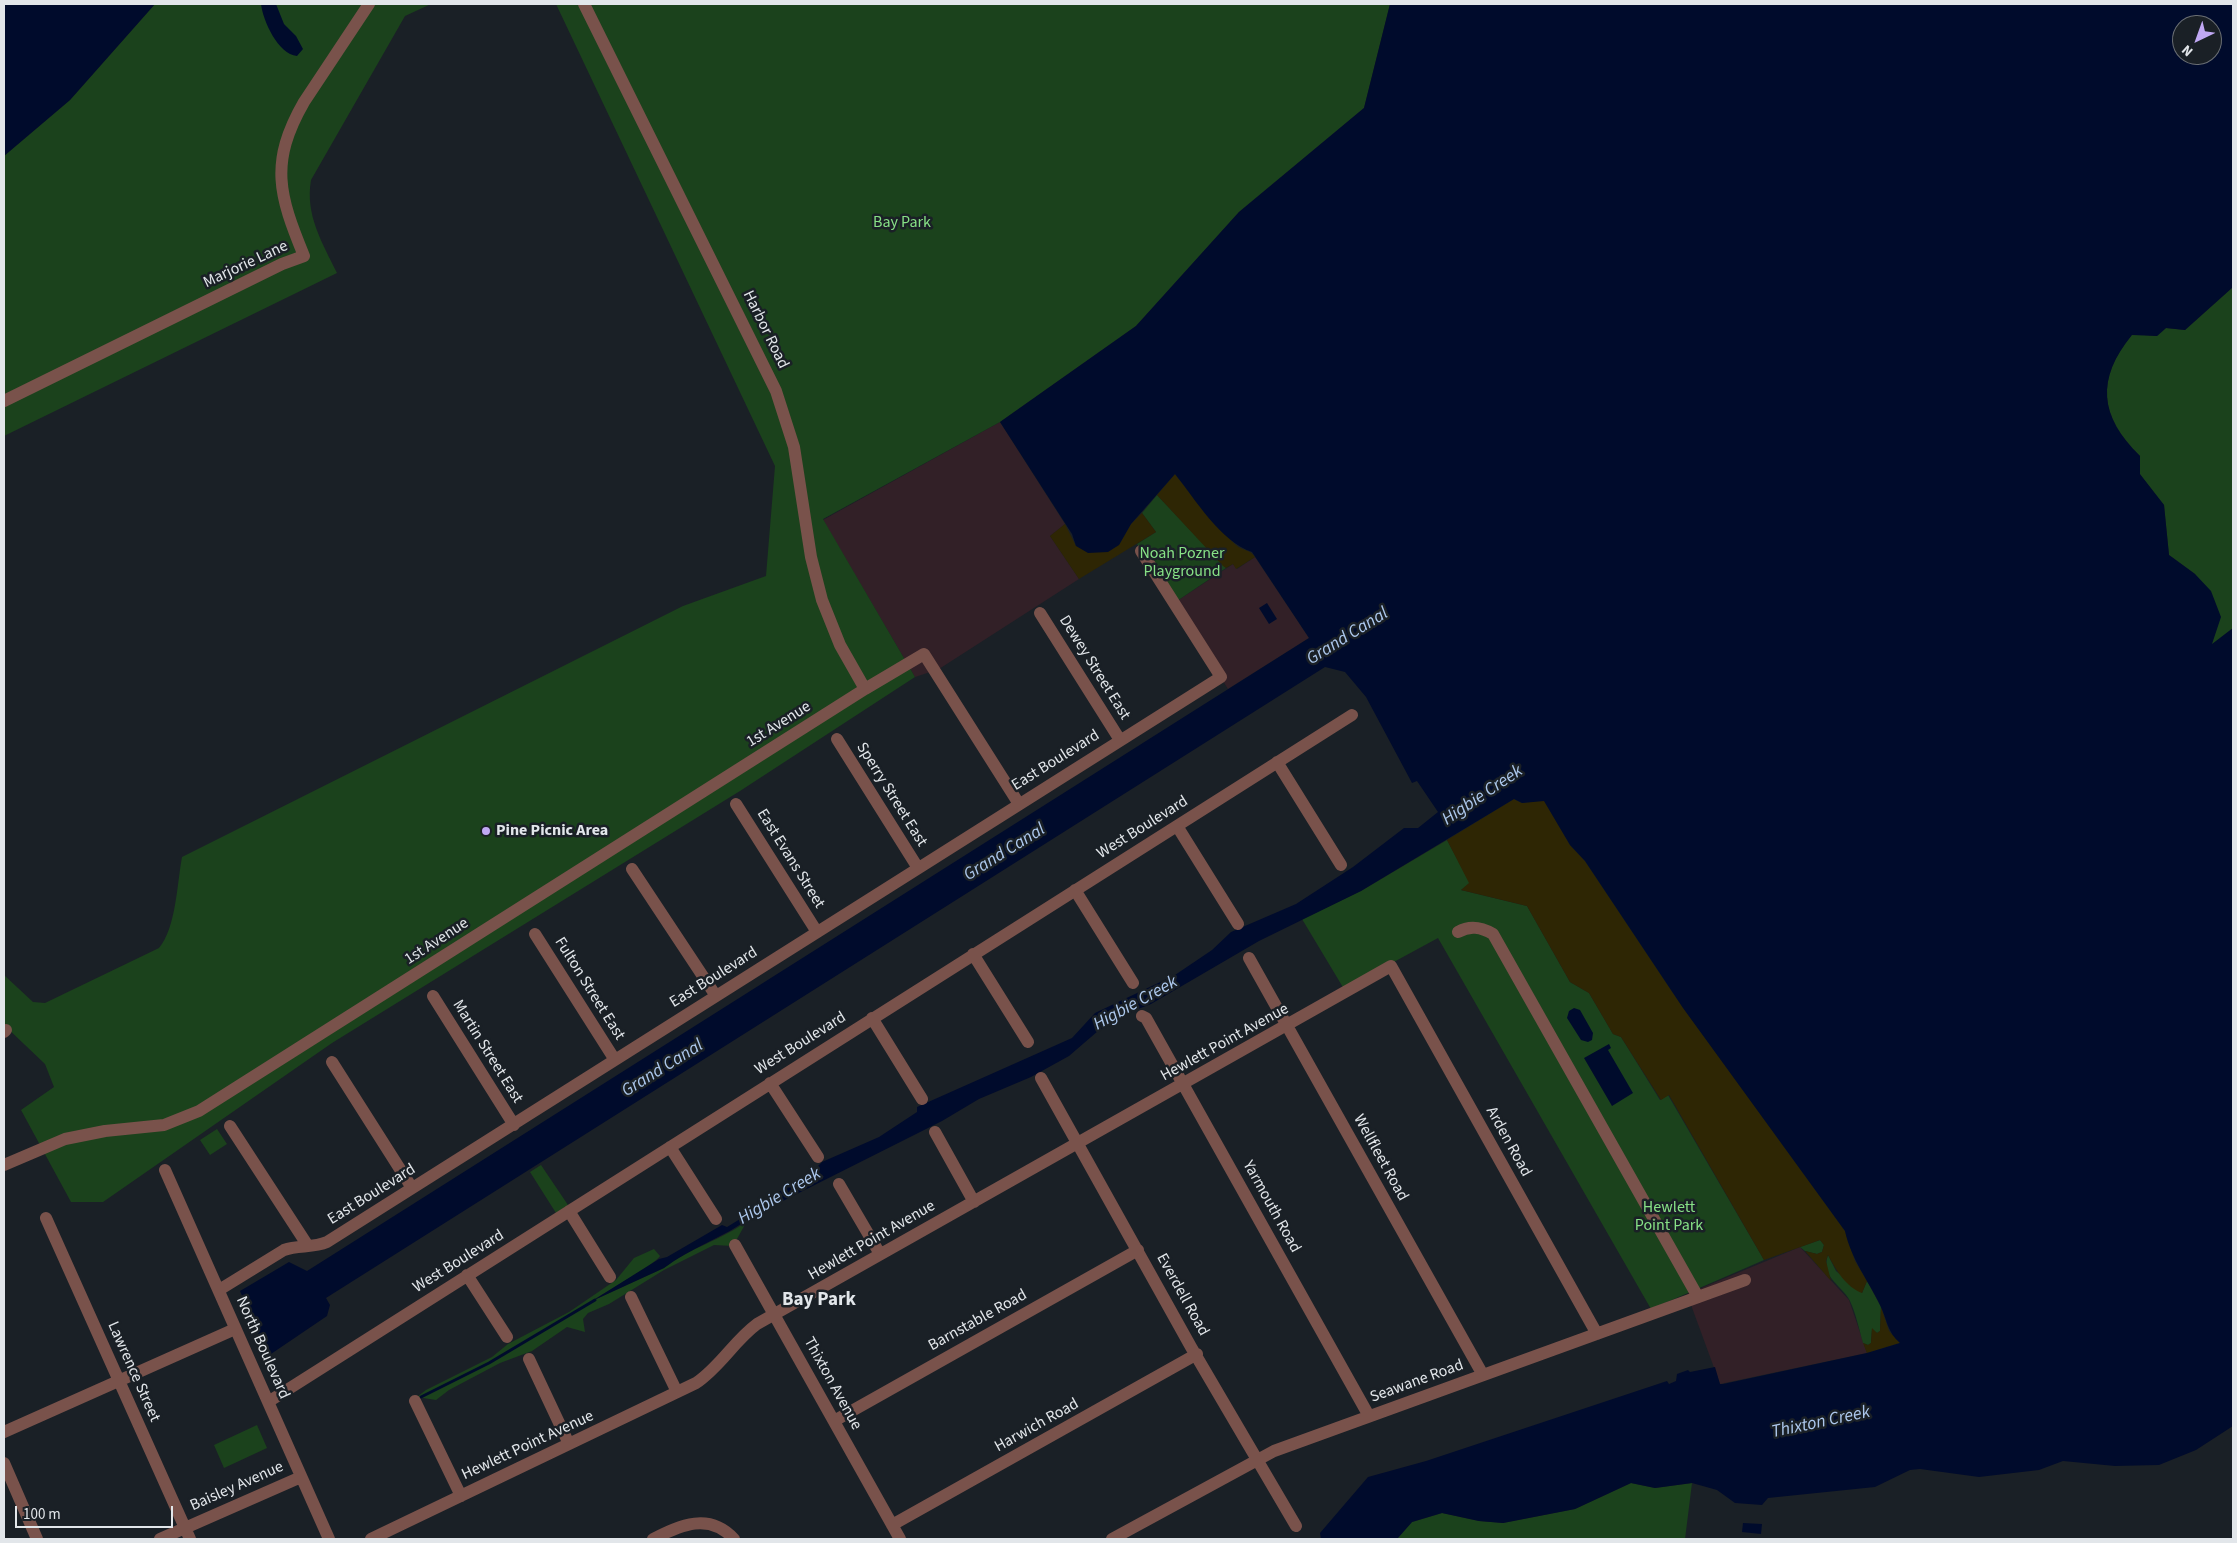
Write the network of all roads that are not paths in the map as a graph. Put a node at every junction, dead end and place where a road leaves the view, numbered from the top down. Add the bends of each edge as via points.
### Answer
1 (369, 4) edge
2 (584, 4) edge
3 (4, 401) edge
4 (1141, 551) dead end
5 (1040, 613) dead end
6 (865, 688) junction
7 (1352, 715) dead end
8 (837, 739) dead end
9 (1120, 740) junction
10 (1277, 762) junction
11 (736, 804) dead end
12 (1019, 804) junction
13 (1177, 826) junction
14 (1341, 864) dead end
15 (918, 868) junction
16 (632, 869) dead end
17 (1075, 890) junction
18 (1238, 924) dead end
19 (817, 932) junction
20 (1458, 932) dead end
21 (535, 934) dead end
22 (974, 954) junction
23 (1249, 958) dead end
24 (1391, 966) joint
25 (1133, 983) dead end
26 (433, 996) dead end
27 (716, 996) junction
28 (1142, 1016) dead end
29 (872, 1018) junction
30 (1288, 1026) junction
31 (1028, 1042) dead end
32 (615, 1060) junction
33 (332, 1062) dead end
34 (1041, 1078) dead end
35 (770, 1083) junction
36 (1183, 1085) junction
37 (922, 1099) dead end
38 (514, 1125) junction
39 (230, 1126) dead end
40 (935, 1132) dead end
41 (1079, 1143) junction
42 (670, 1147) junction
43 (818, 1157) dead end
44 (4, 1165) edge
45 (165, 1170) dead end
46 (839, 1184) dead end
47 (412, 1188) junction
48 (974, 1202) junction
49 (570, 1211) junction
50 (46, 1218) dead end
51 (716, 1219) dead end
52 (735, 1245) dead end
53 (308, 1246) junction
54 (1138, 1250) junction
55 (880, 1254) junction
56 (467, 1276) junction
57 (610, 1277) dead end
58 (1745, 1280) dead end
59 (219, 1290) junction
60 (631, 1297) dead end
61 (1698, 1297) junction
62 (774, 1315) junction
63 (235, 1329) junction
64 (1597, 1334) junction
65 (507, 1337) dead end
66 (1197, 1354) junction
67 (529, 1358) dead end
68 (1483, 1375) junction
69 (119, 1381) junction
70 (677, 1392) junction
71 (416, 1401) dead end
72 (268, 1402) junction
73 (1369, 1416) junction
74 (834, 1420) junction
75 (4, 1432) edge
76 (569, 1444) junction
77 (1256, 1460) junction
78 (4, 1463) edge
79 (301, 1477) junction
80 (461, 1496) junction
81 (892, 1525) junction
82 (1296, 1526) dead end
83 (187, 1534) edge
84 (37, 1539) edge
85 (160, 1539) edge
86 (329, 1539) edge
87 (371, 1539) edge
88 (653, 1539) edge
89 (734, 1539) edge
90 (900, 1539) edge
91 (1112, 1539) edge

1 - 3 street, Marjorie Lane via 304,102 284,145 281,187 287,214 304,256
2 - 6 street, Harbor Road via 776,390 794,447 811,557 822,600 840,645
4 - 9 street, East Boulevard via 1221,677
5 - 9 street, Dewey Street East
6 - 12 street, 1st Avenue via 924,654
6 - 44 street, 1st Avenue via 199,1111 164,1124 64,1138
7 - 10 street, West Boulevard
8 - 15 street, Sperry Street East
9 - 12 street, East Boulevard
10 - 13 street, West Boulevard
10 - 14 street
11 - 19 street, East Evans Street
12 - 15 street, East Boulevard
13 - 17 street, West Boulevard
13 - 18 street
15 - 19 street, East Boulevard
16 - 27 street
17 - 22 street, West Boulevard
17 - 25 street
19 - 27 street, East Boulevard
20 - 61 street via 1466,928 1481,928 1493,934
21 - 32 street, Fulton Street East
22 - 29 street, West Boulevard
22 - 31 street
23 - 30 street, Wellfleet Road
24 - 30 street, Hewlett Point Avenue
24 - 64 street, Arden Road
26 - 38 street, Martin Street East
27 - 32 street, East Boulevard
28 - 36 street, Yarmouth Road
29 - 35 street, West Boulevard
29 - 37 street
30 - 36 street, Hewlett Point Avenue
30 - 68 street, Wellfleet Road
32 - 38 street, East Boulevard
33 - 47 street
34 - 41 street, Everdell Road
35 - 42 street, West Boulevard
35 - 43 street
36 - 41 street, Hewlett Point Avenue
36 - 73 street, Yarmouth Road
38 - 47 street, East Boulevard
39 - 53 street
40 - 48 street
41 - 48 street, Hewlett Point Avenue
41 - 54 street, Everdell Road
42 - 49 street, West Boulevard
42 - 51 street
45 - 59 street, North Boulevard
46 - 55 street
47 - 53 street, East Boulevard via 327,1242
48 - 55 street, Hewlett Point Avenue
49 - 56 street, West Boulevard
49 - 57 street
50 - 69 street, Lawrence Street
52 - 62 street, Thixton Avenue
53 - 59 street, East Boulevard via 284,1250
54 - 66 street, Everdell Road
54 - 74 street, Barnstable Road
55 - 62 street, Hewlett Point Avenue
56 - 65 street
56 - 72 street, West Boulevard
58 - 61 street, Seawane Road
59 - 63 street, North Boulevard
60 - 70 street
61 - 64 street, Seawane Road
62 - 70 street, Hewlett Point Avenue via 743,1334 704,1377
62 - 74 street, Thixton Avenue
63 - 69 street
63 - 72 street, North Boulevard
64 - 68 street, Seawane Road
66 - 77 street, Everdell Road
66 - 81 street, Harwich Road
67 - 76 street
68 - 73 street, Seawane Road
69 - 75 street
69 - 83 street, Lawrence Street
70 - 76 street, Hewlett Point Avenue
71 - 80 street
72 - 79 street, North Boulevard
73 - 77 street, Seawane Road via 1274,1450
74 - 81 street, Thixton Avenue
76 - 80 street, Hewlett Point Avenue
77 - 82 street, Everdell Road
77 - 91 street, Seawane Road
78 - 84 street
79 - 83 street, Baisley Avenue
79 - 86 street, North Boulevard
80 - 87 street, Hewlett Point Avenue
81 - 90 street, Thixton Avenue
83 - 85 street, Baisley Avenue
88 - 89 street via 679,1528 708,1522

